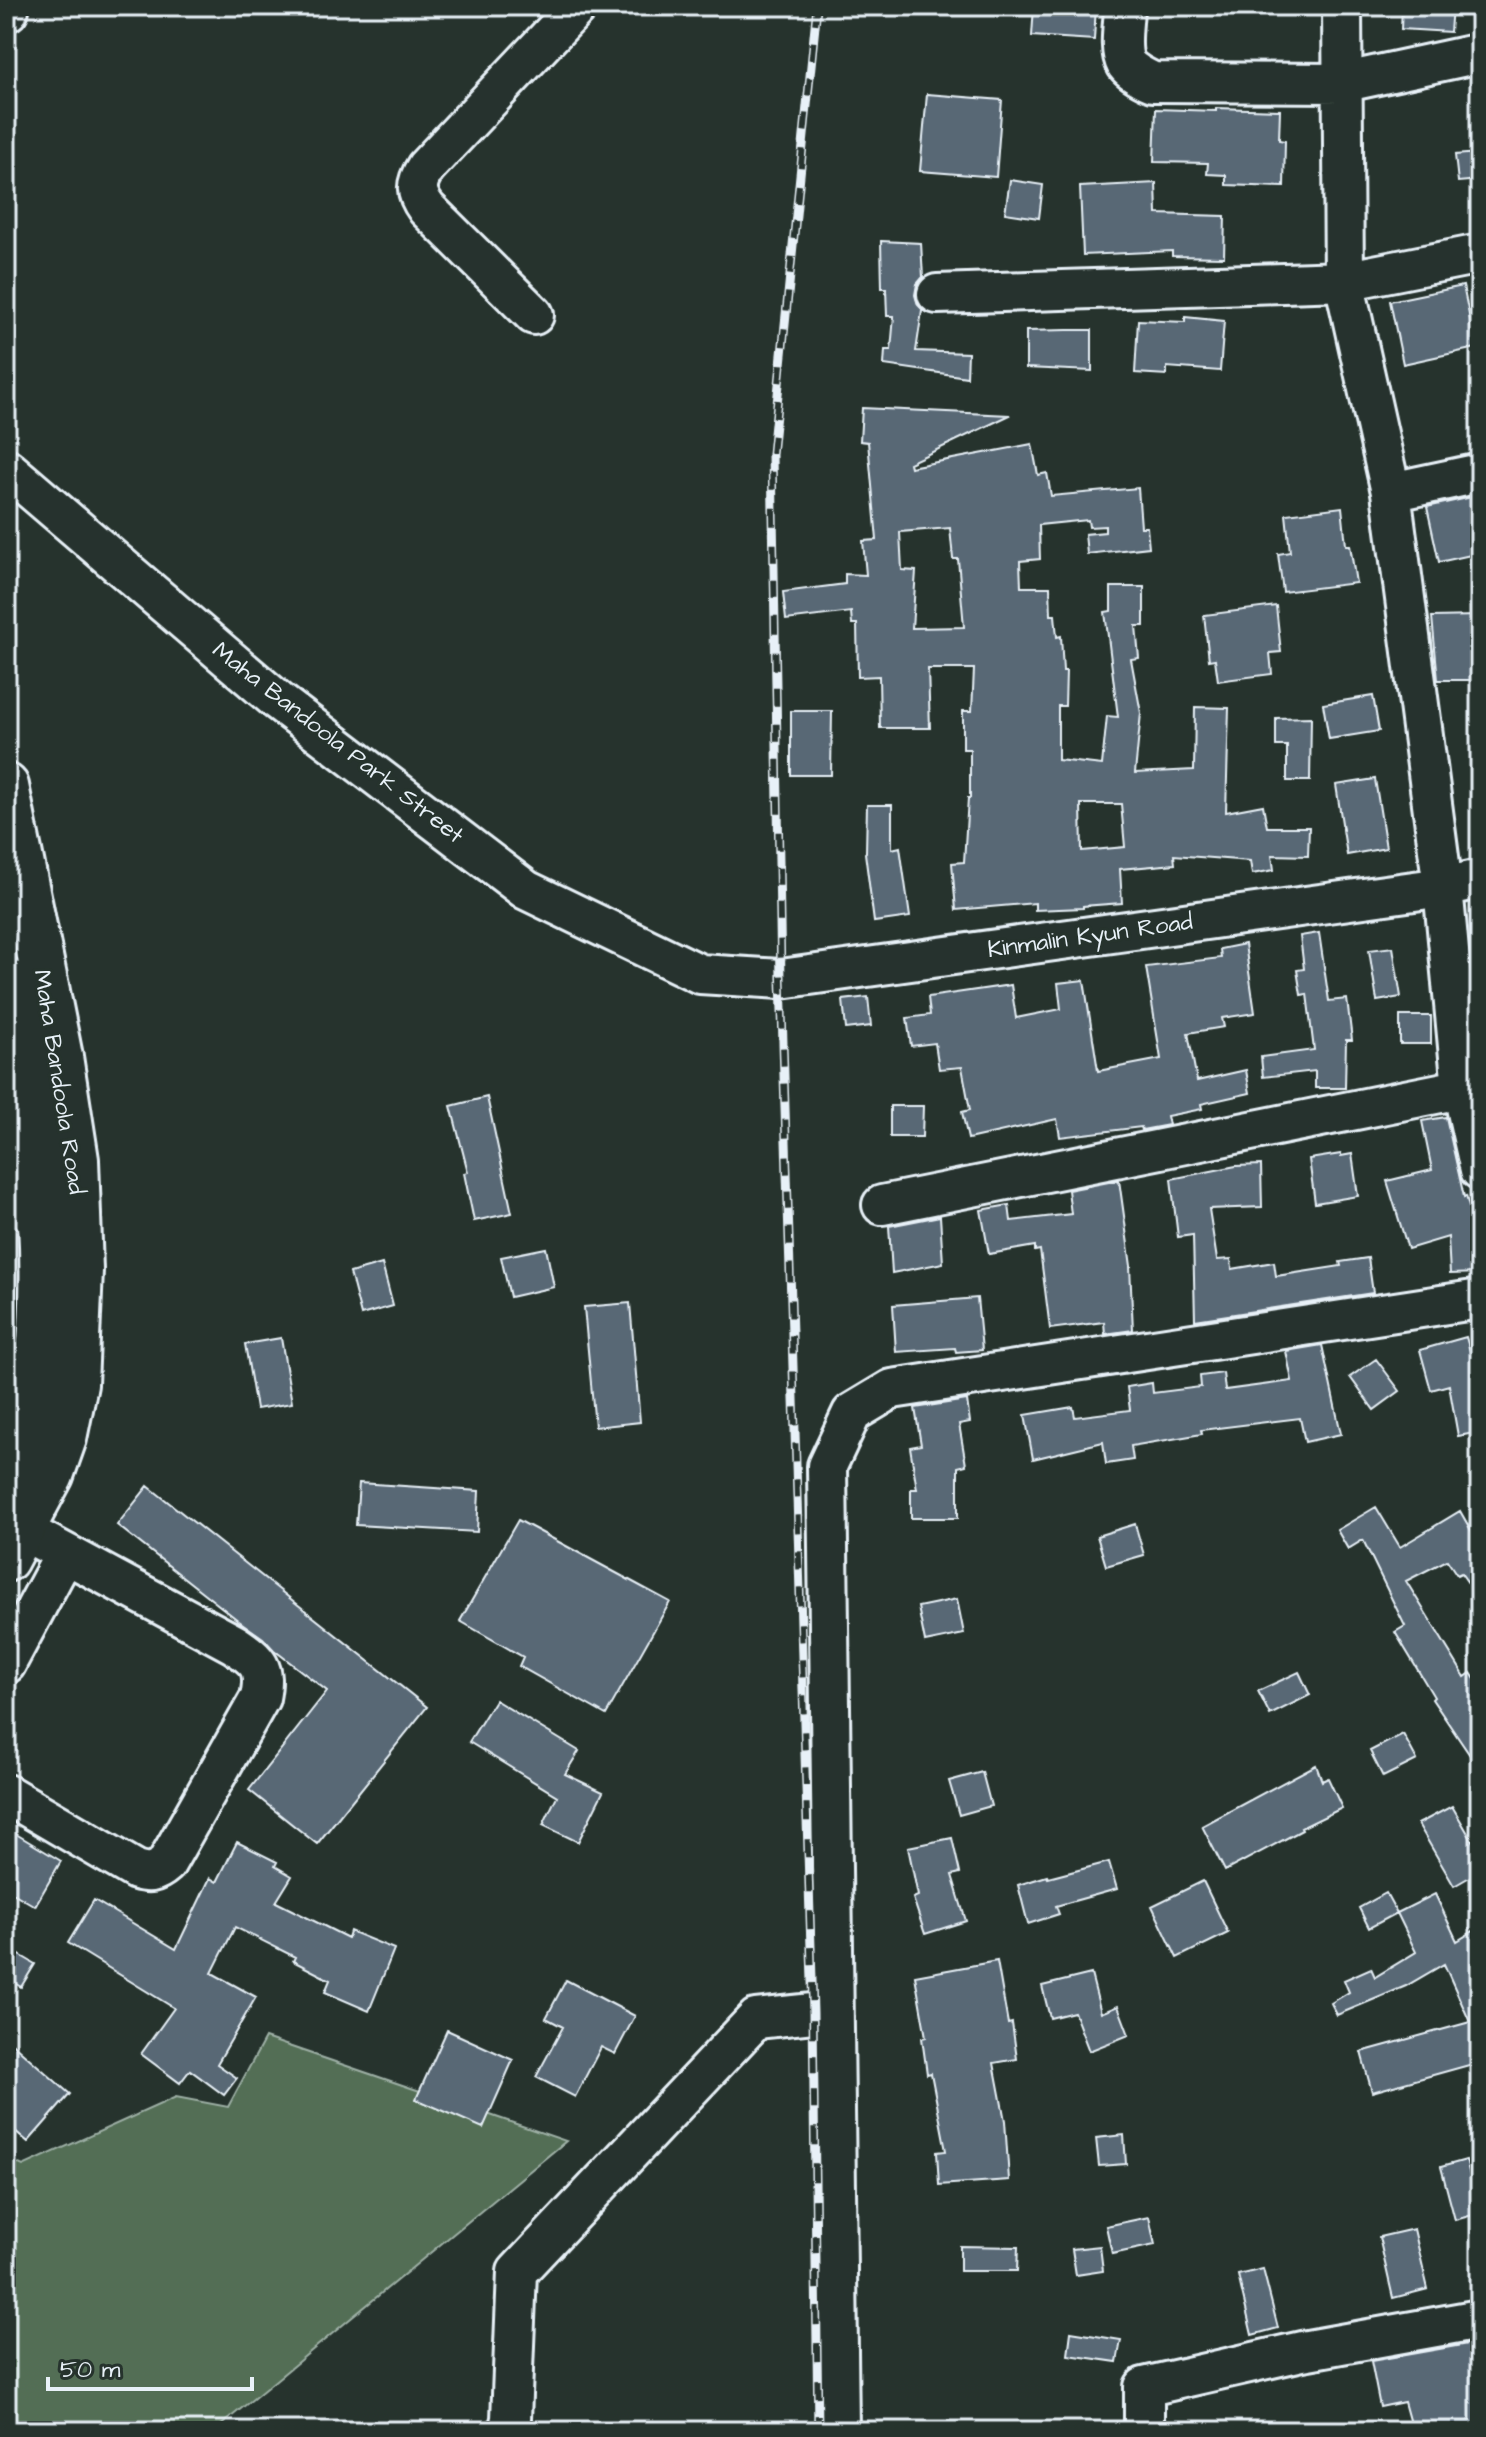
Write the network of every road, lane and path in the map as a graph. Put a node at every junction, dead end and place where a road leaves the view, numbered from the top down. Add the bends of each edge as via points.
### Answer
1 (578, 6) edge
2 (1124, 6) edge
3 (1342, 6) edge
4 (1480, 53) edge
5 (1341, 83) junction
6 (1480, 254) edge
7 (1344, 281) junction
8 (937, 294) dead end
9 (534, 315) dead end
10 (6, 468) edge
11 (1480, 473) edge
12 (1391, 492) junction
13 (6, 786) edge
14 (1480, 879) edge
15 (1443, 887) junction
16 (700, 974) joint
17 (6, 981) edge
18 (1471, 1087) edge
19 (1480, 1170) edge
20 (6, 1184) edge
21 (882, 1205) dead end
22 (42, 1227) junction
23 (80, 1270) junction
24 (1480, 1299) edge
25 (6, 1481) edge
26 (14, 1544) edge
27 (65, 1554) junction
28 (6, 1664) edge
29 (6, 1794) edge
30 (813, 2013) dead end
31 (1480, 2319) edge
32 (508, 2431) edge
33 (839, 2431) edge
34 (1144, 2431) edge

1 - 9 street via 417,180 417,196 427,209
2 - 5 street via 1126,63 1153,82
3 - 5 street
4 - 5 street
5 - 7 street
6 - 7 street
7 - 8 street
7 - 12 street
10 - 16 street, Maha Bandoola Park Street via 278,701 526,890
11 - 12 street
12 - 15 street
13 - 23 main road, Maha Bandoola Road via 76,1160
14 - 15 street, Kinmalin Kyun Road
15 - 16 street, Kinmalin Kyun Road via 781,979
15 - 18 street
17 - 22 main road, Maha Bandoola Road via 24,1065
18 - 19 street
18 - 21 street
20 - 22 street
22 - 23 street
22 - 25 main road, Maha Bandoola Road via 38,1375 29,1420
23 - 26 main road, Maha Bandoola Road via 75,1384 64,1438 51,1475
24 - 33 street via 892,1389 852,1413 827,1466
26 - 27 street
27 - 28 street
27 - 29 street via 248,1654 264,1679 260,1698 158,1871 136,1870
30 - 32 street via 756,2019 517,2272
31 - 34 street via 1144,2387

